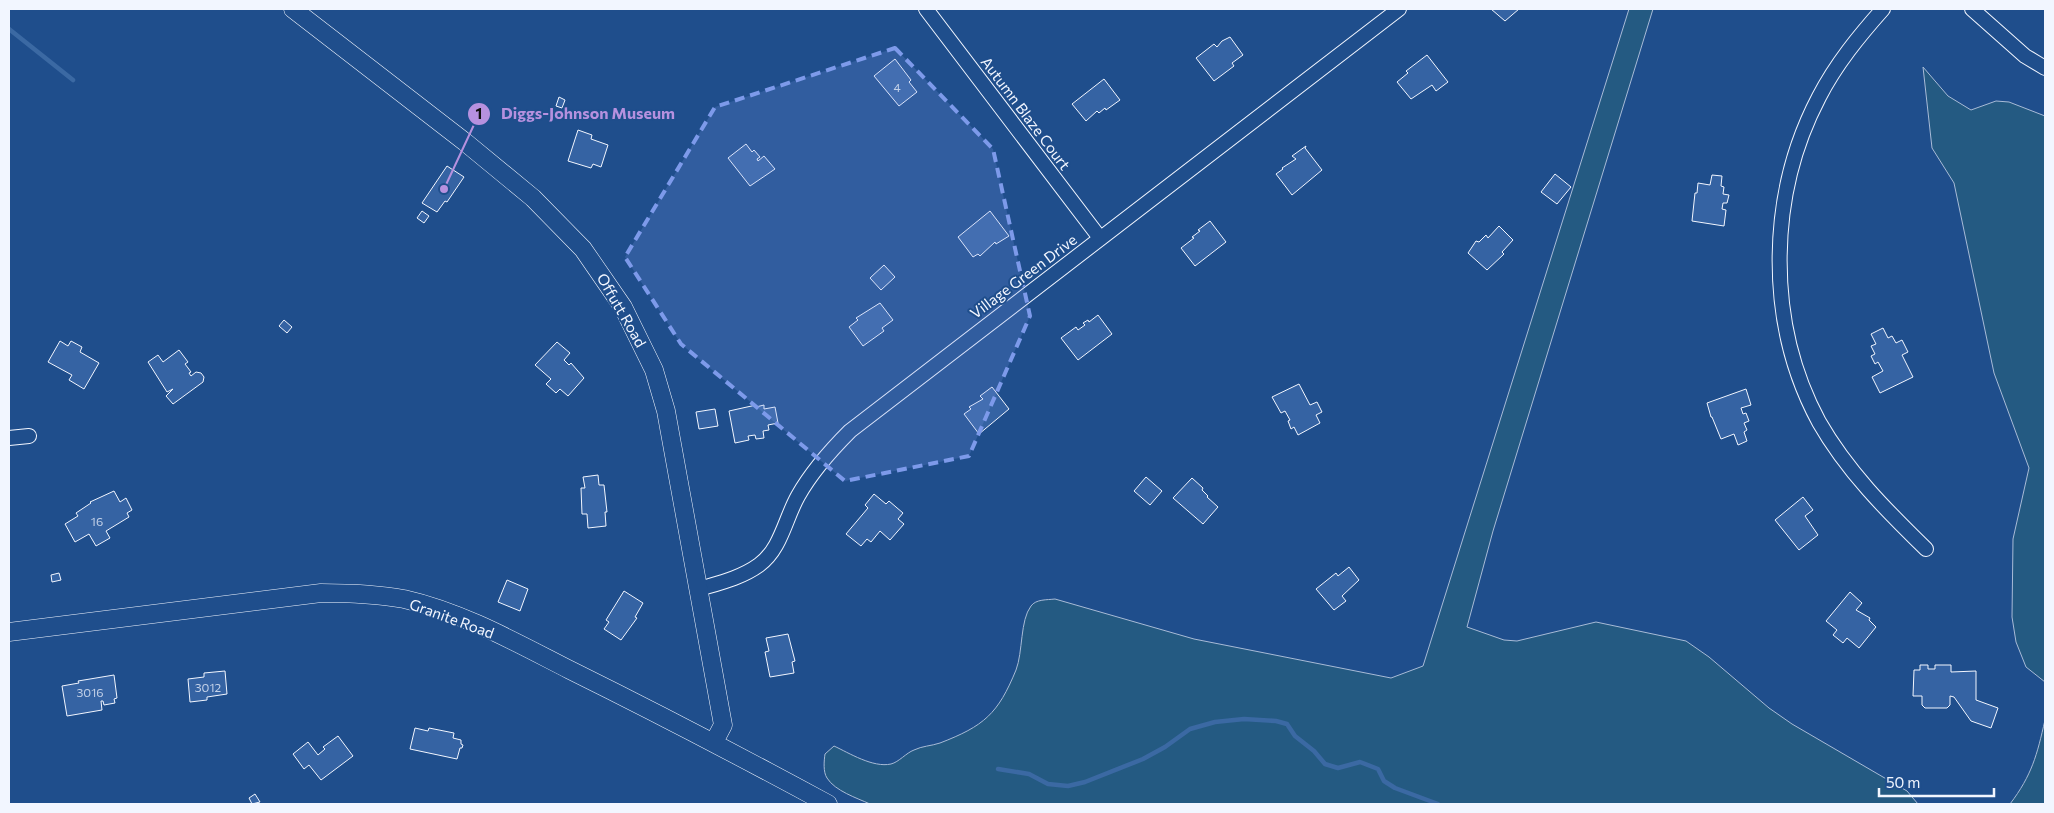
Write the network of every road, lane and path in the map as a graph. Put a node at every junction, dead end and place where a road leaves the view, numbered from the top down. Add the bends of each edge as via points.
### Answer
1 (293, 9) edge
2 (926, 9) edge
3 (1399, 9) edge
4 (1883, 9) edge
5 (1972, 9) edge
6 (2045, 68) edge
7 (1100, 238) junction
8 (29, 436) dead end
9 (9, 438) edge
10 (1926, 549) dead end
11 (699, 589) junction
12 (9, 632) edge
13 (714, 742) junction
14 (828, 804) edge

1 - 11 street, Offutt Road via 518,184 570,235 610,285 634,326 661,391
2 - 7 street, Autumn Blaze Court
3 - 7 street, Village Green Drive
4 - 10 street via 1837,66 1804,128 1786,194 1779,267 1790,347 1819,421 1866,489
5 - 6 street via 2025,56
7 - 11 street, Village Green Drive via 850,431 812,473 778,542 760,564 738,577
8 - 9 street
11 - 13 street, Offutt Road via 722,725
12 - 13 street, Granite Road via 321,593 364,594 404,600 484,627
13 - 14 street, Granite Road

